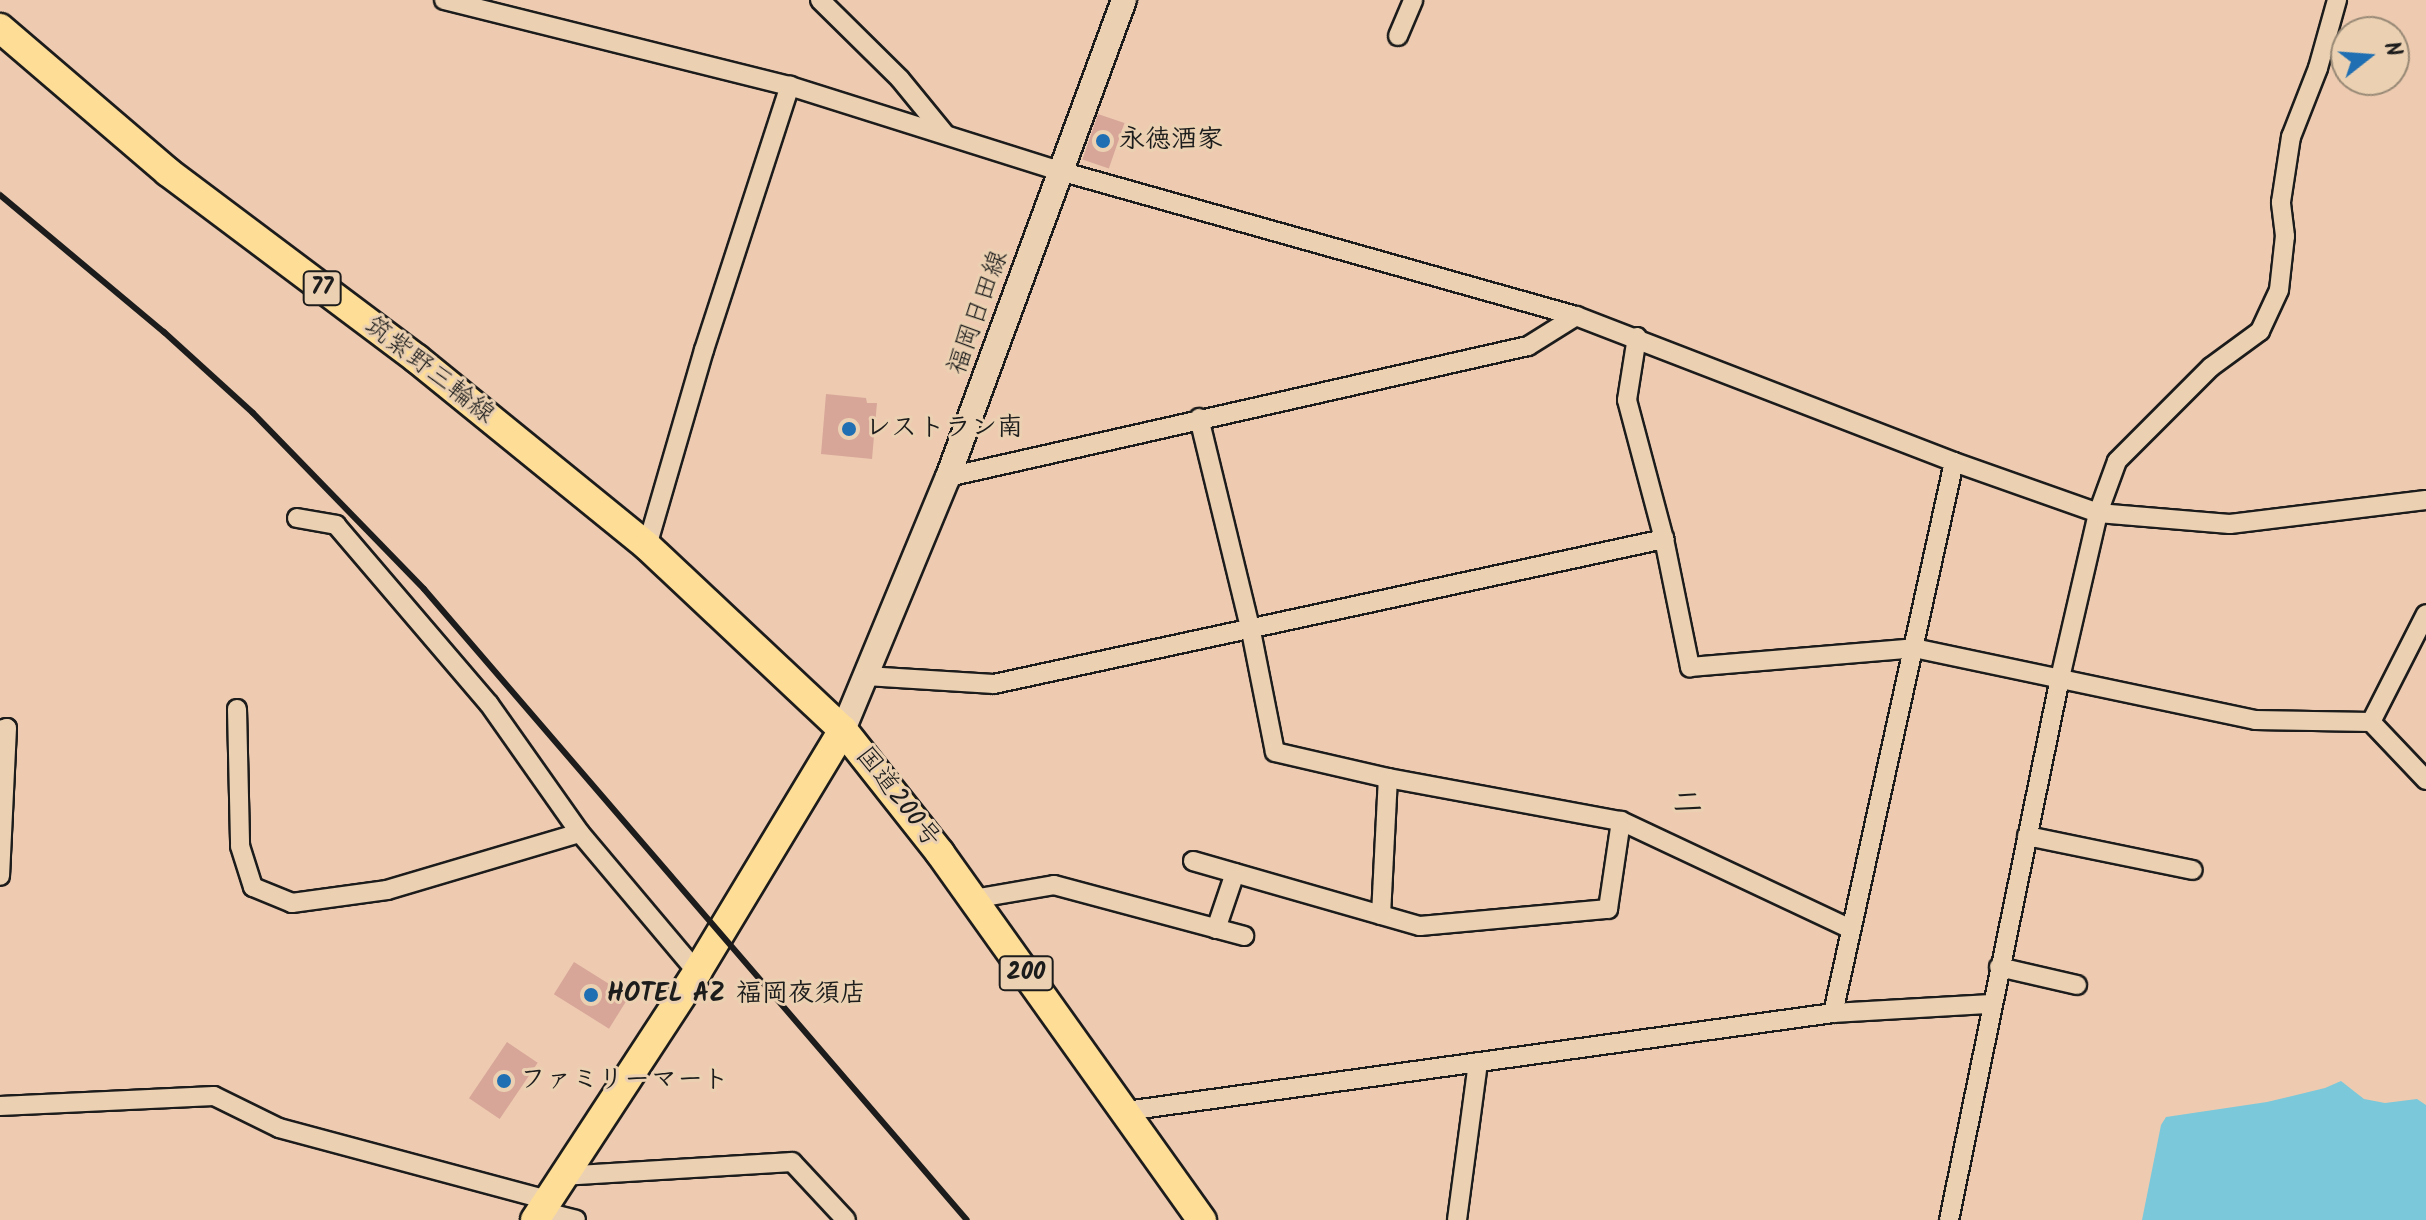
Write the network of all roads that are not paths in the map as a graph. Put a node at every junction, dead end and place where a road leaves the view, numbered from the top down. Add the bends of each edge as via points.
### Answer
1 (444, 0) edge
2 (820, 0) edge
3 (1124, 0) edge
4 (1413, 0) edge
5 (2337, 0) edge
6 (0, 28) edge
7 (1398, 36) dead end
8 (790, 86) junction
9 (945, 134) junction
10 (1060, 171) junction
11 (1576, 316) junction
12 (1637, 337) junction
13 (1199, 418) junction
14 (1954, 462) junction
15 (948, 477) junction
16 (2426, 500) edge
17 (2098, 513) junction
18 (297, 518) dead end
19 (1664, 539) junction
20 (647, 546) junction
21 (2426, 614) edge
22 (1251, 631) junction
23 (1914, 648) junction
24 (866, 676) junction
25 (2060, 678) junction
26 (237, 709) dead end
27 (2371, 722) junction
28 (0, 730) edge
29 (843, 730) junction
30 (1388, 778) junction
31 (2426, 780) edge
32 (1621, 821) junction
33 (580, 833) junction
34 (2027, 836) junction
35 (1193, 861) dead end
36 (2193, 870) dead end
37 (1235, 873) junction
38 (0, 876) edge
39 (973, 899) junction
40 (1381, 915) junction
41 (1216, 929) junction
42 (1851, 929) junction
43 (1244, 936) dead end
44 (1999, 967) junction
45 (697, 972) junction
46 (2077, 985) dead end
47 (1991, 1004) junction
48 (1833, 1013) junction
49 (1478, 1062) junction
50 (0, 1106) edge
51 (1126, 1111) junction
52 (546, 1202) edge
53 (576, 1220) edge
54 (846, 1220) edge
55 (1202, 1220) edge
56 (1457, 1220) edge
57 (1949, 1220) edge

1 - 8 street
2 - 9 street via 900,79
3 - 10 main road, 福岡日田線
4 - 7 street
5 - 17 street via 2291,137 2281,202 2285,236 2279,290 2260,331 2200,377 2117,461
6 - 20 main road, 筑紫野三輪線 / 77 via 168,172 417,359
8 - 9 street
8 - 20 street
9 - 10 street
10 - 11 street
10 - 15 main road, 福岡日田線
11 - 12 street
11 - 13 street via 1528,346
12 - 14 street
12 - 19 street via 1627,400
13 - 15 street
13 - 22 street
14 - 17 street
14 - 23 street
15 - 24 main road, 福岡日田線
16 - 17 street via 2230,524
17 - 25 street
18 - 33 street via 336,525 489,704
19 - 22 street
19 - 23 street via 1690,667
20 - 29 main road, 筑紫野三輪線 / 77
21 - 27 street
22 - 24 street via 994,684
22 - 30 street via 1275,752
23 - 25 street
23 - 42 street
24 - 29 main road, 福岡日田線
25 - 27 street via 2255,720
25 - 34 street
26 - 33 street via 240,846 253,887 292,903 387,890
27 - 31 street
28 - 38 street via 7,728
29 - 39 main road, 国道200号 / 200
29 - 45 main road, 国道200号
30 - 32 street
30 - 40 street
32 - 40 street via 1608,909 1420,926
32 - 42 street
33 - 45 street
34 - 36 street
34 - 44 street
35 - 37 street
37 - 40 street
37 - 41 street
39 - 41 street via 1054,885
39 - 51 main road, 国道200号 / 200
41 - 43 street
42 - 48 street
44 - 46 street
44 - 47 street
45 - 52 main road, 国道200号
47 - 48 street
47 - 57 street
48 - 49 street
49 - 51 street
49 - 56 street
50 - 52 street via 214,1096 279,1128
51 - 55 main road, 国道200号 / 200
52 - 53 street
52 - 54 street via 792,1162

